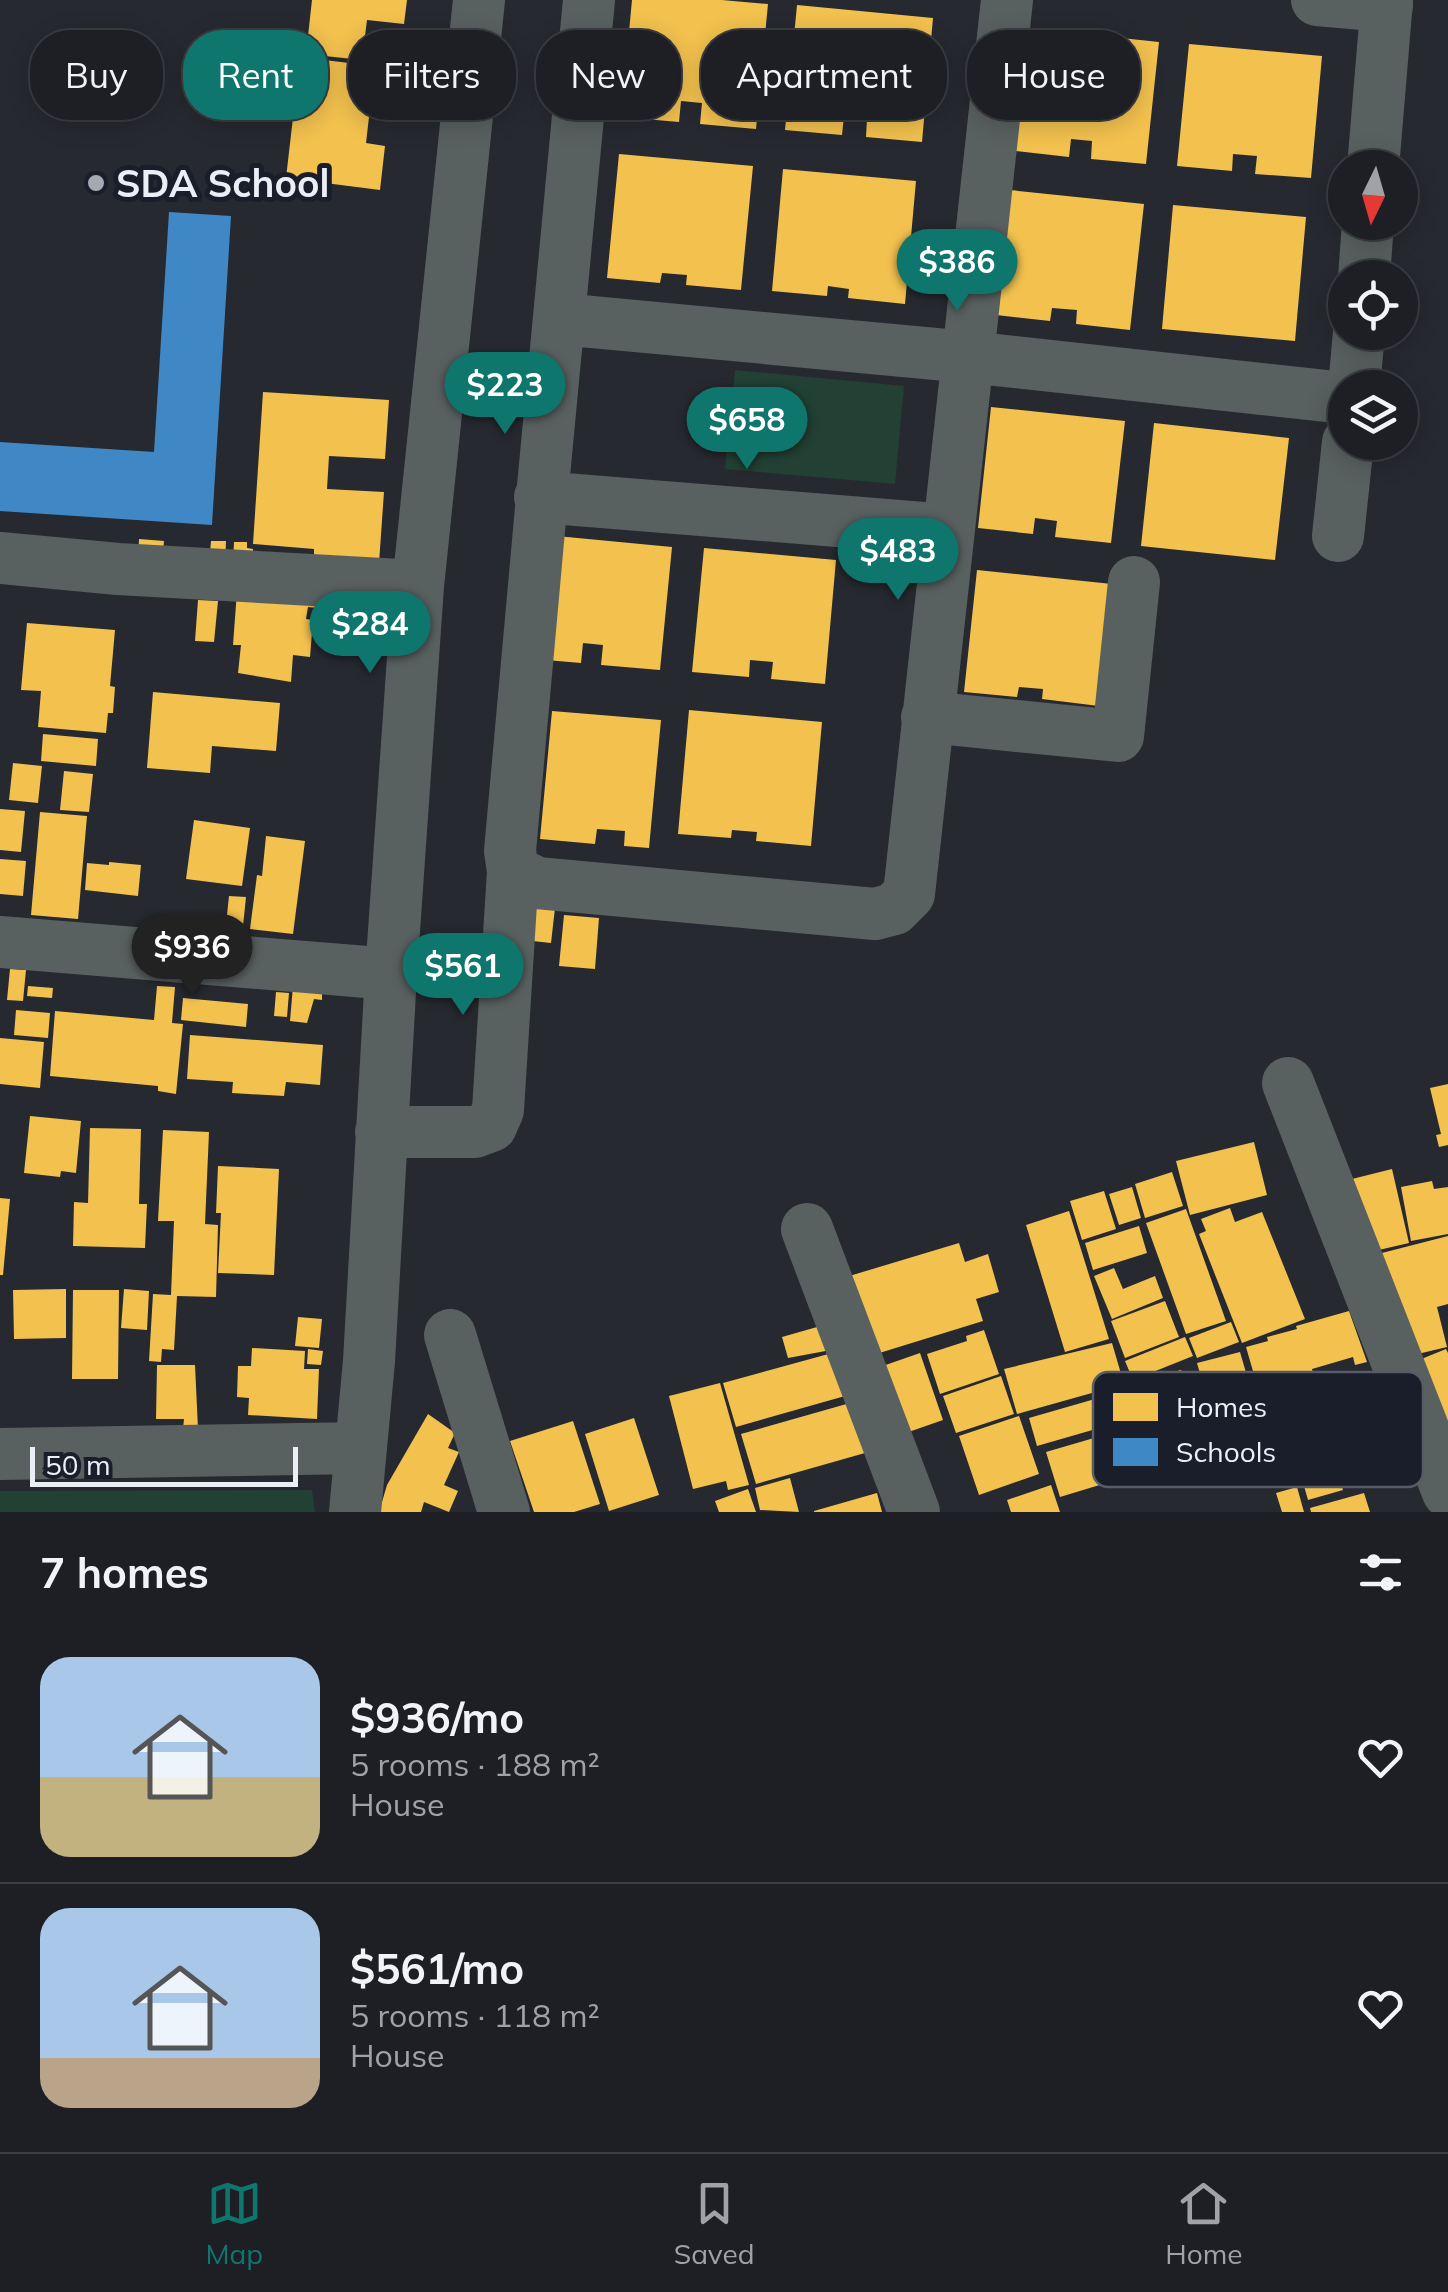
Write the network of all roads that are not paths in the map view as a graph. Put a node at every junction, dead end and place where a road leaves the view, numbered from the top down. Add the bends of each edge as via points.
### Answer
1 (479, 0) edge
2 (589, 0) edge
3 (1007, 0) edge
4 (1317, 0) edge
5 (1387, 3) edge
6 (1375, 150) edge
7 (560, 319) junction
8 (968, 357) junction
9 (1328, 396) edge
10 (1346, 460) edge
11 (540, 496) junction
12 (948, 530) junction
13 (1338, 536) dead end
14 (0, 558) edge
15 (1134, 582) dead end
16 (418, 586) junction
17 (927, 717) junction
18 (513, 871) junction
19 (0, 942) edge
20 (391, 974) junction
21 (1288, 1083) dead end
22 (381, 1132) junction
23 (808, 1230) dead end
24 (450, 1334) dead end
25 (1401, 1372) edge
26 (1423, 1428) edge
27 (360, 1448) junction
28 (0, 1454) edge
29 (1448, 1492) edge
30 (355, 1512) edge
31 (504, 1512) edge
32 (914, 1512) edge

1 - 16 street
2 - 7 street
3 - 8 street
4 - 5 street
5 - 6 street
7 - 8 street
7 - 11 street
8 - 9 street
8 - 12 street
10 - 13 street
11 - 12 street
11 - 18 street
12 - 17 street
14 - 16 street
15 - 17 street via 1118,736
16 - 20 street
17 - 18 street via 909,894 894,909 875,914 536,883
18 - 22 street via 498,1110 491,1126 475,1132
19 - 20 street
20 - 22 street
21 - 25 street
22 - 27 street
23 - 32 street
24 - 31 street
26 - 29 street
27 - 28 street
27 - 30 street

